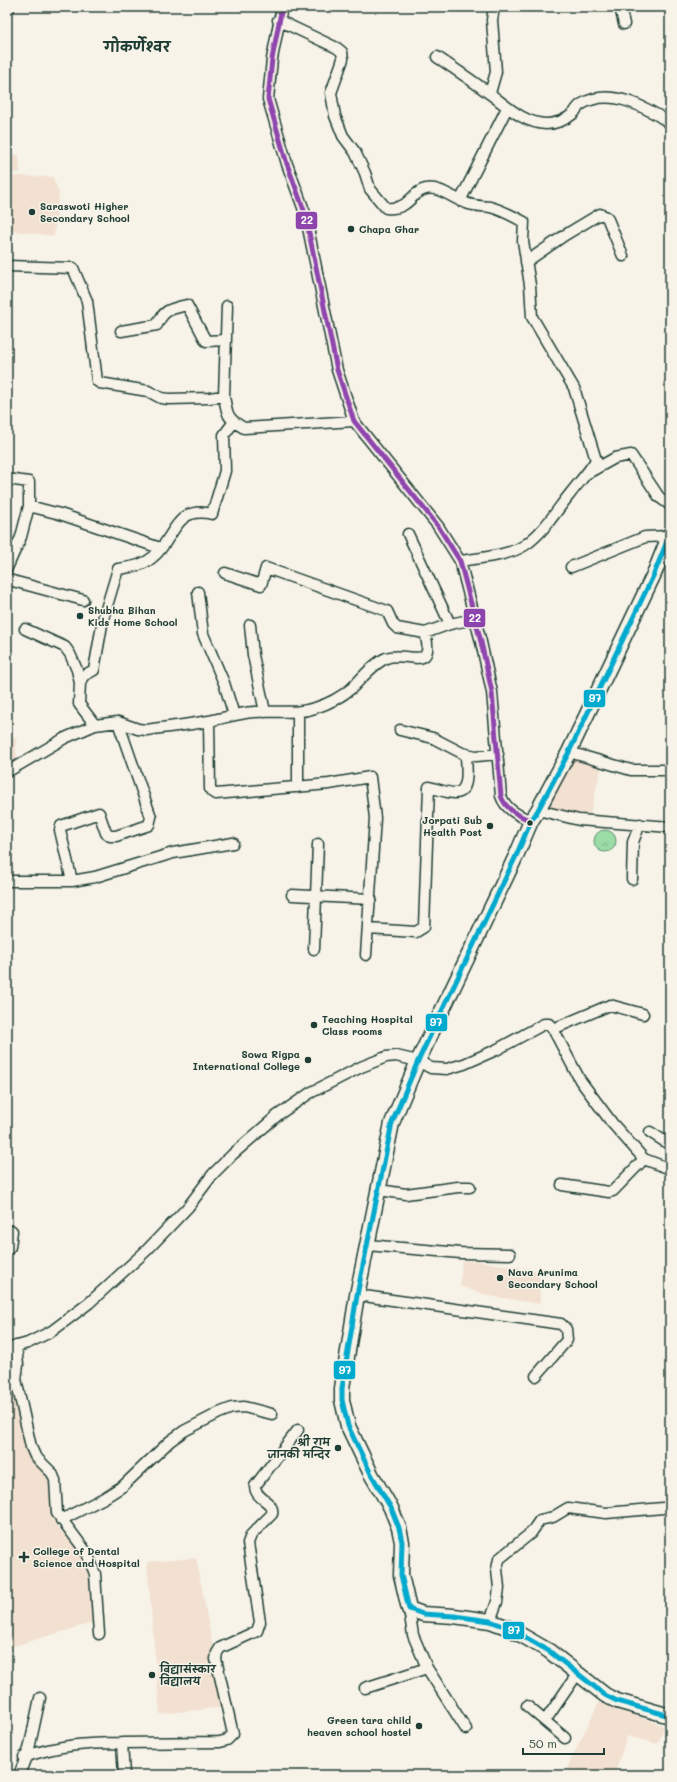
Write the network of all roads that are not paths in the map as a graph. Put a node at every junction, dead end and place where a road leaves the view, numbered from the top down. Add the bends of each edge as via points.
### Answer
1 (494, 7) edge
2 (620, 7) edge
3 (278, 8) edge
4 (278, 20) junction
5 (624, 24) dead end
6 (437, 57) dead end
7 (490, 93) junction
8 (507, 108) junction
9 (670, 123) edge
10 (460, 201) junction
11 (623, 256) dead end
12 (526, 262) junction
13 (7, 266) edge
14 (227, 306) dead end
15 (121, 331) dead end
16 (226, 340) junction
17 (224, 396) junction
18 (354, 421) junction
19 (233, 423) junction
20 (588, 473) junction
21 (7, 479) edge
22 (670, 505) edge
23 (29, 506) junction
24 (408, 534) dead end
25 (670, 535) edge
26 (160, 548) junction
27 (460, 561) junction
28 (571, 567) dead end
29 (7, 568) edge
30 (225, 573) dead end
31 (7, 578) edge
32 (198, 592) dead end
33 (83, 600) dead end
34 (474, 619) junction
35 (450, 624) junction
36 (250, 625) dead end
37 (25, 629) dead end
38 (425, 633) junction
39 (80, 683) junction
40 (265, 712) junction
41 (298, 712) junction
42 (234, 715) junction
43 (209, 721) junction
44 (118, 722) junction
45 (95, 725) junction
46 (400, 730) dead end
47 (569, 752) junction
48 (466, 754) junction
49 (498, 754) junction
50 (670, 770) edge
51 (7, 772) edge
52 (298, 787) junction
53 (534, 815) junction
54 (640, 824) junction
55 (670, 827) edge
56 (233, 843) dead end
57 (318, 844) dead end
58 (632, 879) dead end
59 (7, 881) edge
60 (72, 881) junction
61 (292, 895) dead end
62 (316, 896) junction
63 (371, 899) junction
64 (368, 929) junction
65 (314, 949) dead end
66 (366, 955) dead end
67 (643, 1014) dead end
68 (553, 1029) junction
69 (418, 1061) junction
70 (650, 1132) dead end
71 (670, 1143) edge
72 (644, 1159) junction
73 (670, 1169) edge
74 (562, 1185) dead end
75 (470, 1187) dead end
76 (379, 1190) junction
77 (12, 1231) dead end
78 (367, 1245) junction
79 (7, 1250) edge
80 (510, 1254) dead end
81 (357, 1295) junction
82 (12, 1348) edge
83 (536, 1376) dead end
84 (272, 1414) dead end
85 (298, 1430) dead end
86 (663, 1508) dead end
87 (61, 1520) junction
88 (410, 1609) junction
89 (490, 1621) junction
90 (99, 1634) dead end
91 (427, 1668) junction
92 (578, 1673) junction
93 (365, 1688) dead end
94 (40, 1698) dead end
95 (527, 1706) dead end
96 (670, 1716) edge
97 (546, 1721) junction
98 (466, 1729) dead end
99 (565, 1738) dead end
100 (122, 1743) junction
101 (24, 1757) junction
102 (18, 1775) edge
103 (124, 1775) edge

1 - 7 street via 492,20 496,72
2 - 5 street
3 - 4 street
4 - 10 street via 342,52 343,60 331,93 335,116 343,136 358,157 370,189 386,208 403,206 423,189 428,188
4 - 18 street via 268,99 305,213 337,370
6 - 7 street
7 - 8 street
8 - 9 street via 524,118 547,124 560,122 573,114 581,104 603,97 635,104
8 - 10 street
10 - 12 street via 503,211 524,222
11 - 12 street via 607,218 600,214 565,234
12 - 20 street via 532,317 574,388 596,460
13 - 17 street via 73,268 87,301 97,381 100,383 148,391 169,399
14 - 16 street
15 - 16 street via 157,325 165,312 187,306 206,341
16 - 17 street
17 - 19 street via 227,415
18 - 19 street via 256,428 244,428
18 - 27 street via 438,526
19 - 26 street via 224,435 225,471 212,514 193,512 180,520
20 - 22 street via 615,458 631,455 659,497
20 - 27 street via 549,522 525,545 504,553
21 - 23 street via 29,482
23 - 26 street
23 - 29 street via 21,537
24 - 35 street
25 - 28 street via 645,536
25 - 47 main road
26 - 39 street via 153,557 139,566 118,569 104,619 94,670 83,676
27 - 34 street
30 - 38 street via 261,585 266,568 387,612 398,628
31 - 33 street
32 - 42 street via 203,634 224,683
34 - 35 street
34 - 49 street via 492,692
35 - 38 street
36 - 40 street via 253,655
37 - 39 street via 65,647 73,660
38 - 41 street via 428,651 424,656 417,659 396,656 387,658 378,662 340,696 314,709
39 - 45 street via 79,704
40 - 41 street
40 - 42 street
41 - 52 street
42 - 43 street
43 - 44 street via 146,730
43 - 52 street via 212,792 216,794
44 - 45 street
44 - 60 street via 151,821 149,825 116,836 110,836 106,832 99,813 61,826
45 - 51 street via 65,738
46 - 48 street via 433,738
47 - 50 street via 631,770
47 - 53 main road
48 - 49 street
48 - 64 street via 466,785 462,790 456,793 429,787 424,927 416,932
49 - 53 street via 503,803 514,814
52 - 63 street via 370,778 375,818
53 - 54 street
53 - 69 main road
54 - 55 street
54 - 58 street via 633,842
56 - 60 street via 173,853 95,877
57 - 62 street
59 - 60 street
61 - 62 street
62 - 63 street
62 - 65 street
63 - 64 street
64 - 66 street
67 - 68 street via 610,1005
68 - 69 street via 549,1024 544,1024 464,1064 431,1068
68 - 72 street via 580,1080 612,1123
69 - 76 main road via 392,1124
69 - 82 street via 396,1056 386,1057 310,1094 278,1115 233,1154 147,1250 89,1303 52,1331
70 - 71 street
72 - 73 street
72 - 74 street via 609,1192
75 - 76 street via 406,1194
76 - 78 main road
77 - 79 street via 10,1247
78 - 80 street via 461,1253
78 - 81 main road
81 - 83 street via 560,1324 566,1329 567,1340
81 - 88 main road via 342,1400 348,1426 397,1524 402,1542 401,1575
82 - 87 street via 18,1365 16,1378 31,1447 35,1456 52,1473 55,1480 56,1508
84 - 87 street via 244,1406 232,1408 184,1431 123,1486
85 - 100 street via 255,1486 258,1495 273,1509 272,1514 251,1535 248,1543 260,1622 257,1632 220,1648 217,1653 216,1659 233,1734 220,1742
86 - 89 street via 606,1513 568,1508 553,1517 540,1520 531,1532 499,1559 497,1602
87 - 90 street via 87,1553 96,1574
88 - 89 main road via 423,1614
88 - 91 street via 413,1635
89 - 92 main road via 509,1628 549,1651
91 - 93 street
91 - 98 street
92 - 96 main road via 605,1695 617,1701
92 - 97 street
94 - 101 street via 29,1749
95 - 97 street
97 - 99 street
100 - 101 street via 83,1743 48,1749
100 - 103 street
101 - 102 street

